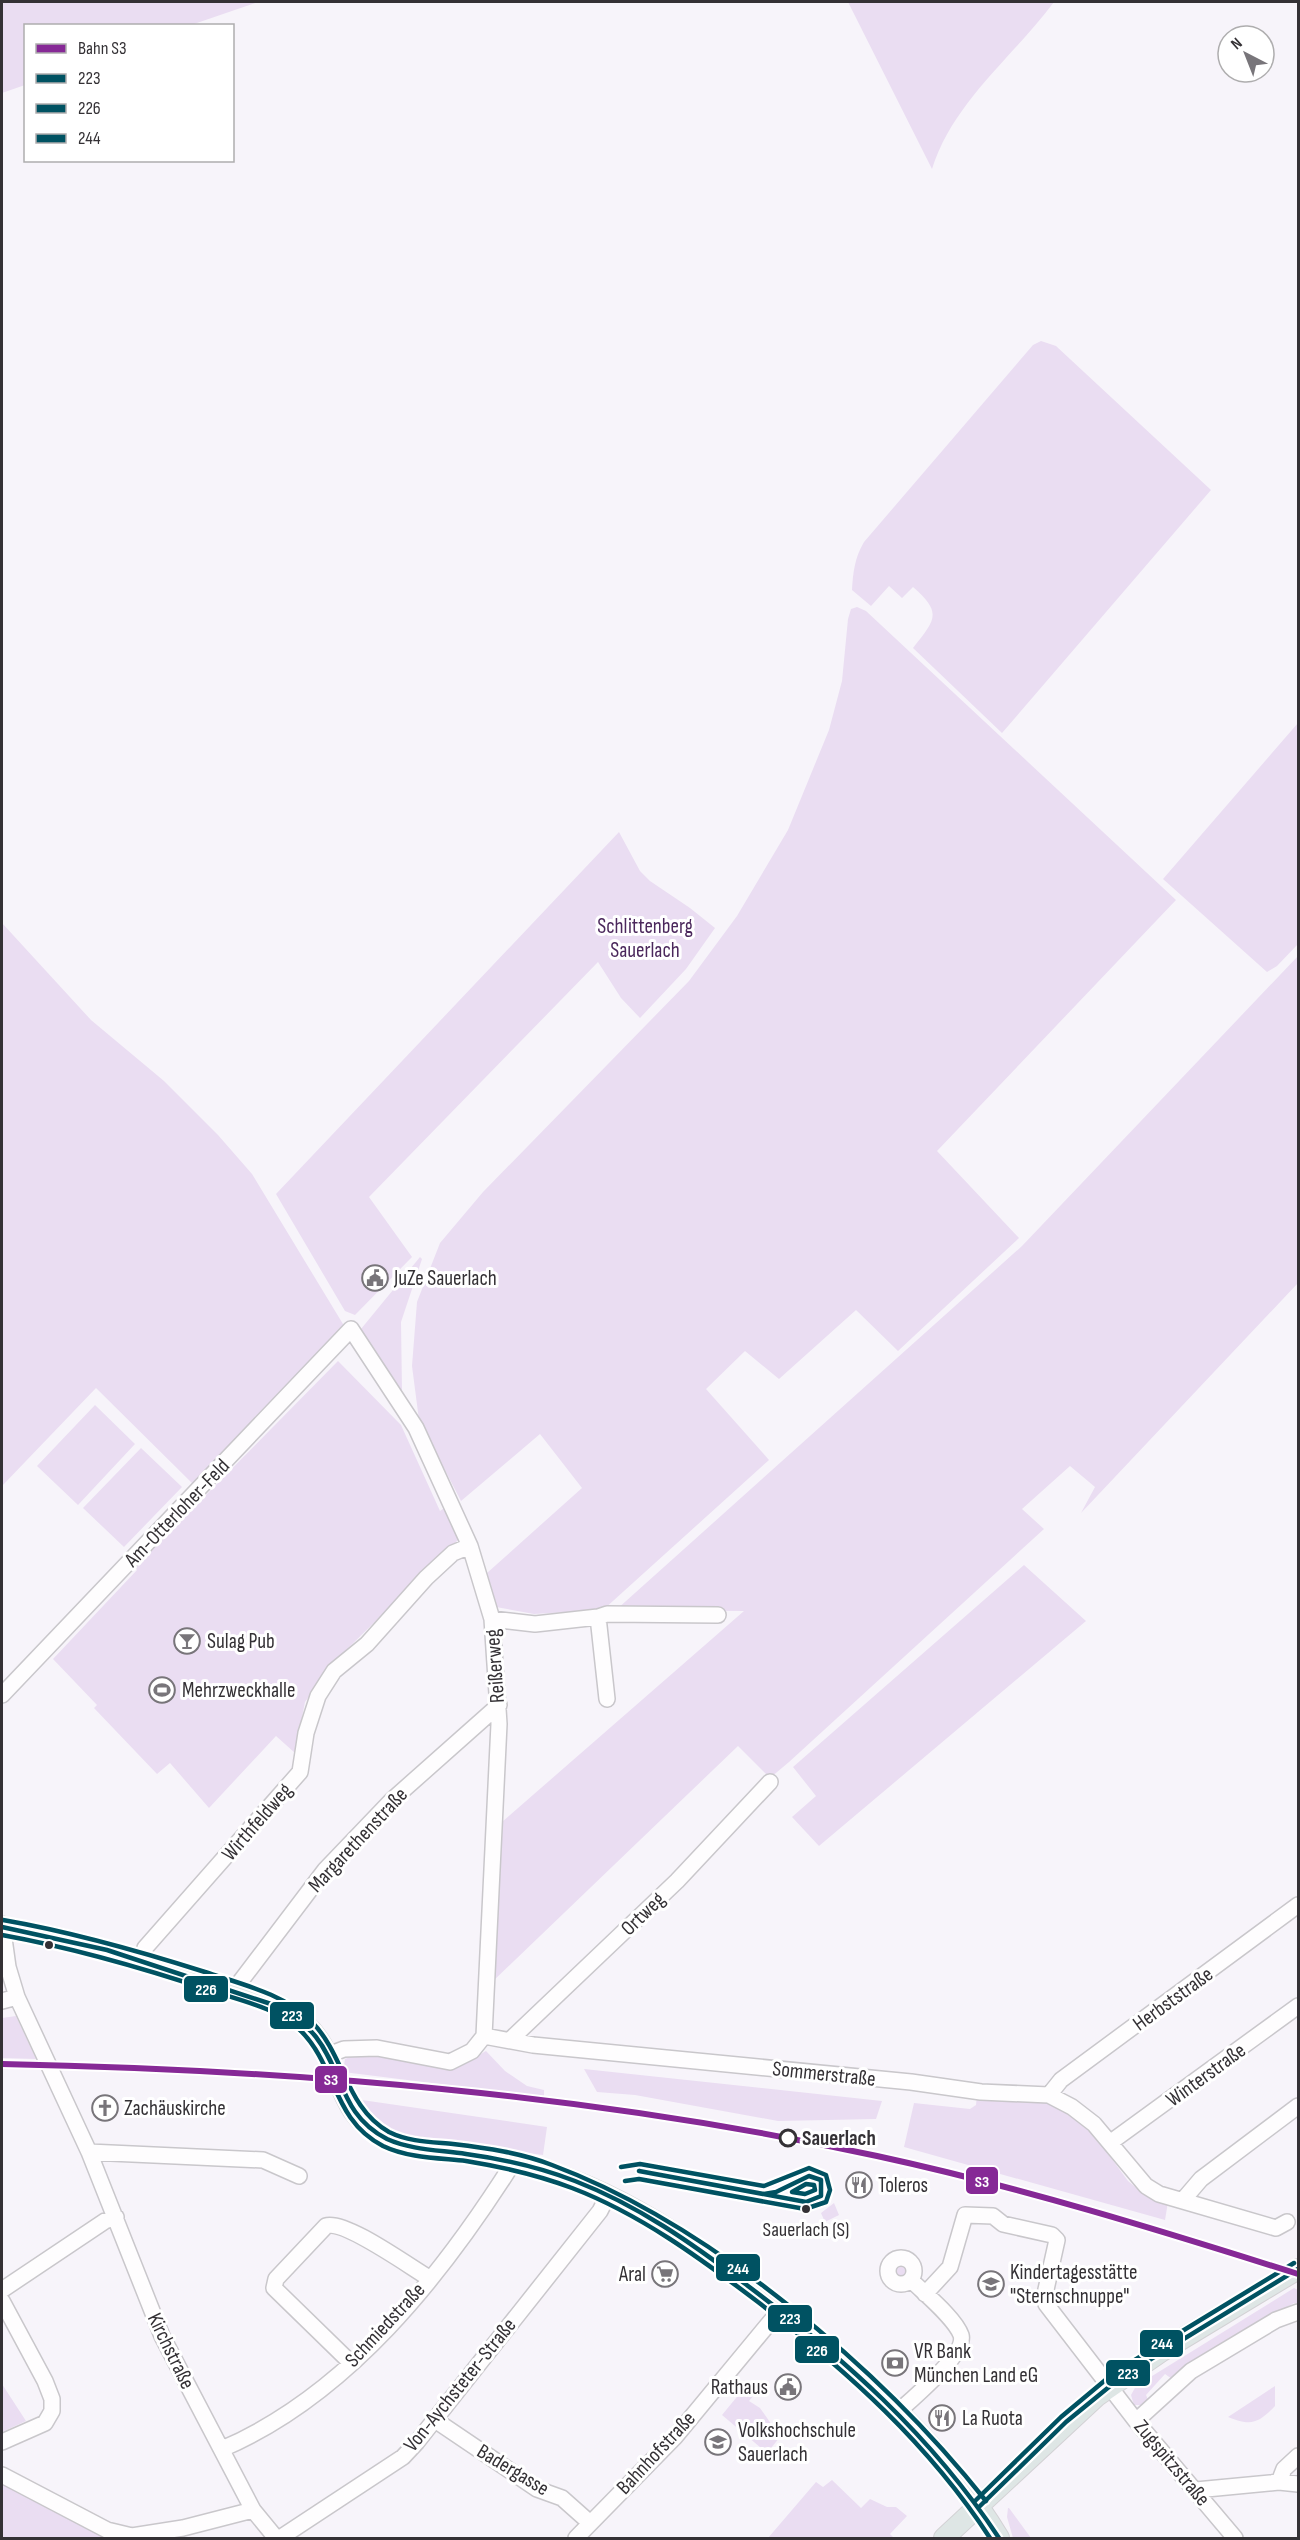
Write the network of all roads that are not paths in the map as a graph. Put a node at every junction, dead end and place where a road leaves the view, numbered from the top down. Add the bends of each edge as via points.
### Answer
1 (351, 1329) joint
2 (470, 1546) junction
3 (718, 1615) dead end
4 (598, 1617) junction
5 (492, 1619) junction
6 (2, 1695) edge
7 (607, 1699) dead end
8 (499, 1705) junction
9 (770, 1782) dead end
10 (1299, 1905) edge
11 (2, 1926) edge
12 (141, 1959) junction
13 (236, 1991) junction
14 (17, 1997) junction
15 (2, 2001) edge
16 (1299, 2006) edge
17 (484, 2037) junction
18 (510, 2040) junction
19 (328, 2055) junction
20 (1049, 2095) junction
21 (1299, 2106) edge
22 (1112, 2142) junction
23 (89, 2152) junction
24 (513, 2163) junction
25 (299, 2176) dead end
26 (607, 2197) junction
27 (1183, 2200) junction
28 (116, 2217) junction
29 (1287, 2222) dead end
30 (1299, 2270) edge
31 (429, 2278) junction
32 (911, 2280) dead end
33 (2, 2290) edge
34 (925, 2294) junction
35 (2, 2301) edge
36 (780, 2310) junction
37 (1299, 2313) edge
38 (351, 2363) junction
39 (1111, 2386) junction
40 (899, 2411) junction
41 (435, 2421) junction
42 (1136, 2421) junction
43 (2, 2442) edge
44 (222, 2449) junction
45 (1299, 2456) edge
46 (2, 2475) edge
47 (1279, 2482) junction
48 (1299, 2484) edge
49 (1196, 2490) junction
50 (980, 2506) junction
51 (253, 2510) junction
52 (589, 2522) junction
53 (129, 2537) edge
54 (278, 2538) edge
55 (576, 2538) edge
56 (944, 2538) edge
57 (999, 2538) edge
58 (1235, 2538) edge

1 - 2 street, Reißerweg via 416,1428
1 - 6 street, Am-Otterloher-Feld
2 - 5 street, Reißerweg
2 - 12 street, Wirthfeldweg via 453,1553 367,1644 334,1671 318,1695 306,1733 300,1772 145,1948
3 - 4 street
4 - 5 street via 535,1624
4 - 7 street
5 - 8 street, Reißerweg
8 - 13 street, Margarethenstraße via 392,1800 325,1870
8 - 17 street, Reißerweg
9 - 18 street, Ortweg via 677,1881
10 - 20 street, Herbststraße via 1061,2080
11 - 12 main road
11 - 14 street, Kirchstraße
12 - 13 main road
13 - 19 main road via 303,2022
14 - 15 street
14 - 23 street, Kirchstraße
16 - 22 street, Winterstraße
17 - 18 street, Sommerstraße
17 - 19 street via 472,2051 450,2062 377,2048 344,2049
18 - 20 street, Sommerstraße via 981,2092
19 - 24 main road via 344,2099 367,2128 412,2146
20 - 22 street, Sommerstraße via 1082,2114
21 - 27 street via 1201,2179
22 - 27 street, Sommerstraße via 1146,2186
23 - 25 street via 263,2160
23 - 28 street, Kirchstraße
24 - 26 main road via 544,2170
24 - 31 street, Schmiedstraße
26 - 36 main road via 654,2220
26 - 41 street, Von-Aychsteter-Straße
27 - 29 street, Sommerstraße via 1276,2228
28 - 33 street
28 - 44 street, Kirchstraße via 162,2336
30 - 39 main road via 1162,2351
31 - 38 street, Schmiedstraße
31 - 38 street via 363,2235 331,2224 276,2279 274,2288
32 - 34 street
34 - 39 street, Zugspitzstraße via 950,2266 965,2215 993,2216 1004,2224 1049,2233 1057,2240 1046,2304
34 - 40 street via 958,2330 962,2345
35 - 43 street via 52,2399 52,2411 45,2423
36 - 40 main road
36 - 52 street, Bahnhofstraße via 675,2437
37 - 42 street via 1276,2320 1191,2371
38 - 44 street, Schmiedstraße via 268,2426
39 - 42 street, Zugspitzstraße
39 - 50 main road via 1047,2440
40 - 50 main road
41 - 52 street, Badergasse via 537,2489 562,2498
41 - 54 street, Von-Aychsteter-Straße via 403,2457
42 - 49 street, Zugspitzstraße
44 - 51 street, Kirchstraße
45 - 47 street via 1284,2469
46 - 53 street via 107,2530
47 - 48 street
47 - 49 street
49 - 58 street, Zugspitzstraße
50 - 56 main road
50 - 57 main road
51 - 53 street
51 - 54 street, Kirchstraße
52 - 55 street, Bahnhofstraße

